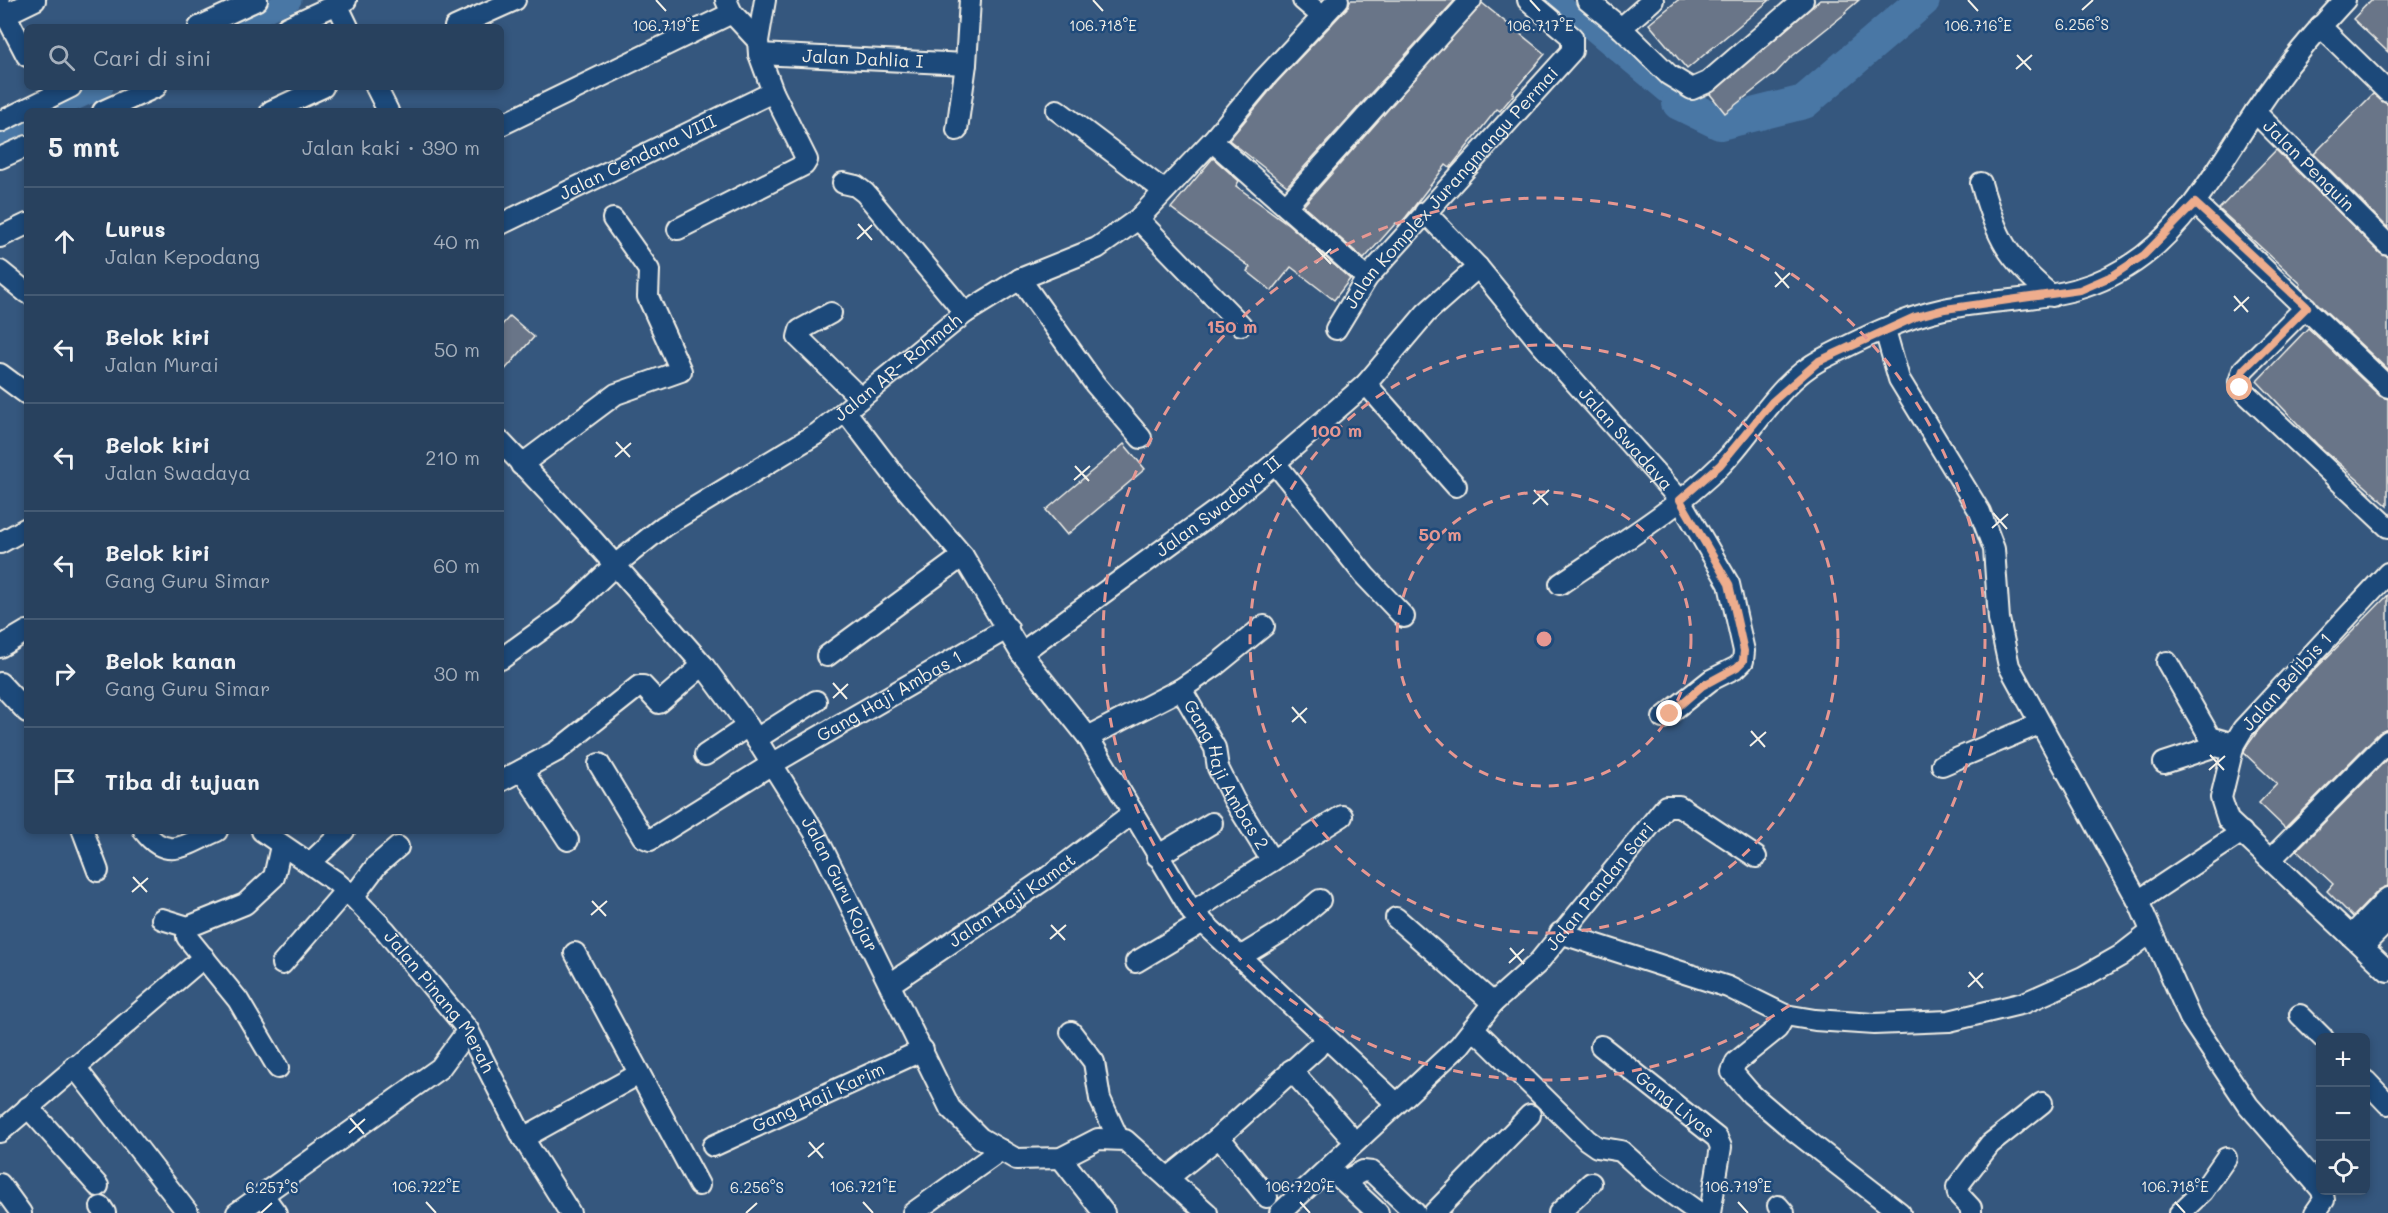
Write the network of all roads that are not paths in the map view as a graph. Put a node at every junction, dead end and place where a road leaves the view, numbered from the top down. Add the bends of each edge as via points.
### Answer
1 (35, 0) edge
2 (257, 0) edge
3 (515, 0) edge
4 (765, 0) edge
5 (970, 0) edge
6 (1303, 0) edge
7 (1338, 0) edge
8 (1471, 0) edge
9 (1528, 0) edge
10 (1587, 0) edge
11 (1653, 0) edge
12 (1803, 0) edge
13 (2345, 0) edge
14 (341, 2) edge
15 (729, 6) edge
16 (2, 12) edge
17 (1323, 17) junction
18 (205, 24) edge
19 (293, 24) edge
20 (347, 24) edge
21 (462, 24) edge
22 (2320, 26) junction
23 (1621, 28) junction
24 (758, 47) junction
25 (24, 51) edge
26 (966, 64) junction
27 (149, 90) edge
28 (316, 90) edge
29 (378, 90) edge
30 (46, 92) edge
31 (773, 92) junction
32 (2388, 92) edge
33 (110, 108) edge
34 (278, 108) edge
35 (386, 108) edge
36 (1057, 110) dead end
37 (2255, 112) junction
38 (0, 122) edge
39 (504, 123) edge
40 (957, 130) dead end
41 (1212, 141) junction
42 (24, 147) edge
43 (0, 158) edge
44 (843, 183) dead end
45 (1981, 183) dead end
46 (1163, 190) junction
47 (2195, 203) junction
48 (1286, 206) junction
49 (1425, 212) junction
50 (613, 219) dead end
51 (1138, 219) junction
52 (504, 223) edge
53 (24, 225) edge
54 (678, 229) dead end
55 (0, 237) edge
56 (2388, 244) edge
57 (1478, 267) junction
58 (0, 271) edge
59 (1367, 278) junction
60 (1020, 279) junction
61 (24, 291) edge
62 (2052, 296) junction
63 (2307, 307) junction
64 (831, 313) dead end
65 (965, 313) junction
66 (1241, 325) dead end
67 (1336, 329) dead end
68 (1885, 330) junction
69 (0, 374) edge
70 (1366, 384) junction
71 (2388, 387) edge
72 (24, 392) edge
73 (853, 405) junction
74 (1141, 438) dead end
75 (504, 445) edge
76 (1275, 463) junction
77 (521, 465) junction
78 (1456, 486) dead end
79 (1680, 500) junction
80 (2388, 528) edge
81 (24, 530) edge
82 (0, 543) edge
83 (963, 556) junction
84 (615, 565) junction
85 (2388, 573) edge
86 (1560, 584) dead end
87 (1404, 616) dead end
88 (1264, 626) dead end
89 (1008, 628) junction
90 (24, 633) edge
91 (0, 647) edge
92 (1021, 653) junction
93 (827, 656) dead end
94 (504, 657) edge
95 (2167, 662) dead end
96 (703, 665) junction
97 (1181, 689) junction
98 (2, 690) edge
99 (816, 701) dead end
100 (24, 709) edge
101 (1663, 718) dead end
102 (2039, 724) junction
103 (752, 733) junction
104 (1088, 737) junction
105 (2388, 741) edge
106 (2233, 747) junction
107 (705, 755) dead end
108 (2164, 763) dead end
109 (599, 764) dead end
110 (772, 764) junction
111 (1942, 765) dead end
112 (522, 770) junction
113 (504, 779) edge
114 (1133, 813) junction
115 (1342, 816) dead end
116 (1212, 823) dead end
117 (2242, 832) junction
118 (84, 834) edge
119 (147, 834) edge
120 (211, 834) edge
121 (266, 834) edge
122 (341, 834) edge
123 (568, 840) dead end
124 (281, 846) junction
125 (399, 847) dead end
126 (1156, 856) junction
127 (1756, 857) dead end
128 (2271, 859) junction
129 (1272, 861) junction
130 (310, 863) junction
131 (98, 871) dead end
132 (349, 894) junction
133 (2388, 898) edge
134 (1320, 900) dead end
135 (2138, 901) junction
136 (1198, 917) junction
137 (1396, 918) dead end
138 (162, 919) dead end
139 (2388, 921) edge
140 (188, 927) junction
141 (2151, 932) junction
142 (1560, 933) junction
143 (2357, 941) junction
144 (575, 953) dead end
145 (204, 957) junction
146 (1240, 957) junction
147 (1136, 962) dead end
148 (282, 964) dead end
149 (2388, 970) edge
150 (890, 984) junction
151 (1493, 1003) junction
152 (1785, 1015) junction
153 (2300, 1015) dead end
154 (1473, 1028) junction
155 (468, 1030) junction
156 (1071, 1032) dead end
157 (2318, 1033) edge
158 (1601, 1046) dead end
159 (1317, 1048) dead end
160 (923, 1050) junction
161 (74, 1066) junction
162 (278, 1068) dead end
163 (1291, 1070) junction
164 (639, 1074) junction
165 (2370, 1085) edge
166 (1396, 1103) junction
167 (2043, 1103) dead end
168 (2388, 1104) edge
169 (28, 1107) junction
170 (1530, 1115) dead end
171 (0, 1132) edge
172 (1347, 1133) dead end
173 (1219, 1137) junction
174 (523, 1138) junction
175 (1118, 1138) junction
176 (713, 1146) dead end
177 (1001, 1150) junction
178 (1061, 1158) junction
179 (2226, 1158) dead end
180 (1337, 1174) junction
181 (1168, 1178) junction
182 (1592, 1183) dead end
183 (2316, 1183) edge
184 (0, 1184) edge
185 (699, 1185) dead end
186 (98, 1186) dead end
187 (263, 1195) junction
188 (2323, 1195) edge
189 (1267, 1197) dead end
190 (21, 1213) edge
191 (188, 1213) edge
192 (237, 1213) edge
193 (276, 1213) edge
194 (570, 1213) edge
195 (913, 1213) edge
196 (1104, 1213) edge
197 (1207, 1213) edge
198 (1280, 1213) edge
199 (1378, 1213) edge
200 (1415, 1213) edge
201 (1434, 1213) edge
202 (1559, 1213) edge
203 (1699, 1213) edge
204 (1710, 1213) edge
205 (1900, 1213) edge
206 (1971, 1213) edge
207 (2180, 1213) edge
208 (2314, 1213) edge

1 - 16 street
2 - 18 street
3 - 21 street
4 - 24 street
5 - 26 street
6 - 17 street
7 - 17 street
8 - 48 street
9 - 49 street, Jalan Komplex Jurangmangu Permai via 1572,38 1572,51
10 - 23 street
11 - 23 street
12 - 23 street via 1698,88 1687,88 1669,75
13 - 22 street, Jalan Swadaya
14 - 19 street
14 - 20 street
15 - 24 street
15 - 39 street
16 - 25 street
17 - 41 street
22 - 32 street
22 - 37 street, Jalan Swadaya
24 - 26 street, Jalan Dahlia I
24 - 31 street
26 - 40 street
27 - 33 street
28 - 34 street
29 - 35 street
30 - 38 street
31 - 52 street, Jalan Cendana VIII
31 - 54 street via 806,157 804,165
36 - 46 street
37 - 47 street, Jalan Swadaya
37 - 56 street, Jalan Penguin
41 - 46 street, Jalan AR- Rohmah
41 - 48 street
42 - 43 street
44 - 65 street via 865,192
45 - 62 street via 1994,229 2007,252 2025,274
46 - 51 street, Jalan AR- Rohmah
47 - 62 street, Jalan Swadaya via 2144,255 2112,276 2080,290
47 - 63 street
48 - 59 street
49 - 57 street, Jalan Swadaya
49 - 59 street, Jalan Komplex Jurangmangu Permai
50 - 77 street via 649,270 648,297 681,371 616,394
51 - 60 street, Jalan AR- Rohmah via 1097,248
51 - 66 street
53 - 55 street
57 - 70 street, Jalan Swadaya II via 1426,313
57 - 79 street, Jalan Swadaya
58 - 61 street
59 - 67 street, Jalan Komplex Jurangmangu Permai
60 - 65 street, Jalan AR- Rohmah
60 - 74 street via 1095,384
62 - 68 street, Jalan Swadaya via 1945,309
63 - 71 street
63 - 80 street via 2243,370 2240,388
64 - 73 street via 800,330 798,337
65 - 73 street, Jalan AR- Rohmah
68 - 79 street, Jalan Swadaya via 1819,361 1795,380 1720,465
68 - 102 street via 1899,379 1984,521 1994,549 1999,620 2009,666
69 - 72 street
70 - 76 street, Jalan Swadaya II
70 - 78 street
73 - 83 street via 894,475
73 - 84 street, Jalan AR- Rohmah via 818,433 664,526
75 - 77 street, Jalan Guru Kojar
76 - 87 street via 1365,576
76 - 92 street, Jalan Swadaya II via 1228,502
77 - 84 street, Jalan Guru Kojar
79 - 86 street
79 - 101 street via 1729,584 1744,651 1743,661 1737,667 1711,680
81 - 82 street
83 - 89 street
83 - 93 street
84 - 94 street, Jalan AR- Rohmah via 566,612
84 - 96 street, Jalan Guru Kojar
85 - 106 street, Jalan Belibis 1 via 2243,729
88 - 97 street, Gang Haji Ambas 2
89 - 92 street
89 - 110 street, Gang Haji Ambas 1
90 - 91 street
92 - 104 street
95 - 106 street via 2210,737
96 - 103 street, Jalan Guru Kojar
96 - 112 street via 659,703 639,686 557,751
97 - 104 street, Gang Haji Ambas 2
97 - 129 street, Gang Haji Ambas 2 via 1215,748 1218,768 1234,800
98 - 100 street
99 - 103 street
102 - 111 street
102 - 135 street
103 - 107 street
103 - 110 street, Jalan Guru Kojar
104 - 114 street
105 - 128 street
106 - 108 street via 2216,747
106 - 117 street, Jalan Belibis 1 via 2221,805 2228,820
109 - 110 street, Gang Haji Ambas 1 via 643,837 650,840
110 - 150 street, Jalan Guru Kojar via 815,833
112 - 113 street
112 - 123 street
114 - 126 street
114 - 150 street, Jalan Haji Kamat via 1029,891
115 - 129 street
116 - 126 street
117 - 128 street, Jalan Belibis 1
117 - 135 street
118 - 131 street
119 - 120 street via 162,848 173,850
121 - 124 street, Jalan Pinang Merah
122 - 130 street
124 - 130 street, Jalan Pinang Merah
124 - 140 street via 274,877 245,904
125 - 132 street
126 - 136 street
127 - 142 street, Jalan Pandan Sari via 1679,806 1666,806
128 - 143 street, Jalan Belibis 1
129 - 136 street
130 - 132 street, Jalan Pinang Merah
132 - 148 street
132 - 155 street, Jalan Pinang Merah via 385,930
133 - 143 street
134 - 146 street via 1284,930
135 - 141 street
136 - 146 street
136 - 147 street
137 - 151 street
138 - 140 street
139 - 143 street
140 - 145 street via 187,937
141 - 152 street via 2083,977 2024,1003 1949,1021 1874,1024
141 - 183 street via 2196,1028 2248,1105
142 - 151 street, Jalan Pandan Sari via 1537,964
142 - 152 street via 1728,987
143 - 149 street, Jalan Belibis 1
144 - 164 street
145 - 161 street
145 - 162 street via 238,1000
146 - 166 street
150 - 160 street, Jalan Guru Kojar
151 - 154 street, Jalan Pandan Sari
152 - 205 street via 1777,1029 1736,1062 1732,1072 1792,1129
153 - 157 street
154 - 166 street, Jalan Pandan Sari via 1460,1045
154 - 203 street via 1587,1140 1597,1147 1621,1151
155 - 174 street, Jalan Pinang Merah
155 - 187 street via 440,1068
156 - 175 street via 1094,1062 1100,1099
158 - 204 street, Gang Liyas via 1717,1138 1720,1154
159 - 163 street
160 - 176 street, Gang Haji Karim
160 - 177 street, Jalan Guru Kojar via 951,1108 980,1138
161 - 169 street
161 - 191 street
163 - 172 street
163 - 173 street
164 - 174 street
164 - 185 street
165 - 168 street
166 - 180 street, Jalan Pandan Sari
167 - 206 street via 1990,1144 1957,1187
169 - 171 street
169 - 186 street
170 - 201 street
173 - 181 street
173 - 189 street
174 - 194 street, Jalan Pinang Merah
175 - 178 street, Jalan Guru Kojar via 1089,1142
175 - 181 street
177 - 178 street, Jalan Guru Kojar via 1016,1159
177 - 195 street
178 - 196 street
179 - 207 street via 2203,1191
180 - 198 street
180 - 199 street
180 - 200 street via 1372,1172
181 - 197 street
182 - 202 street
184 - 190 street
187 - 192 street
187 - 193 street
188 - 208 street via 2324,1200

